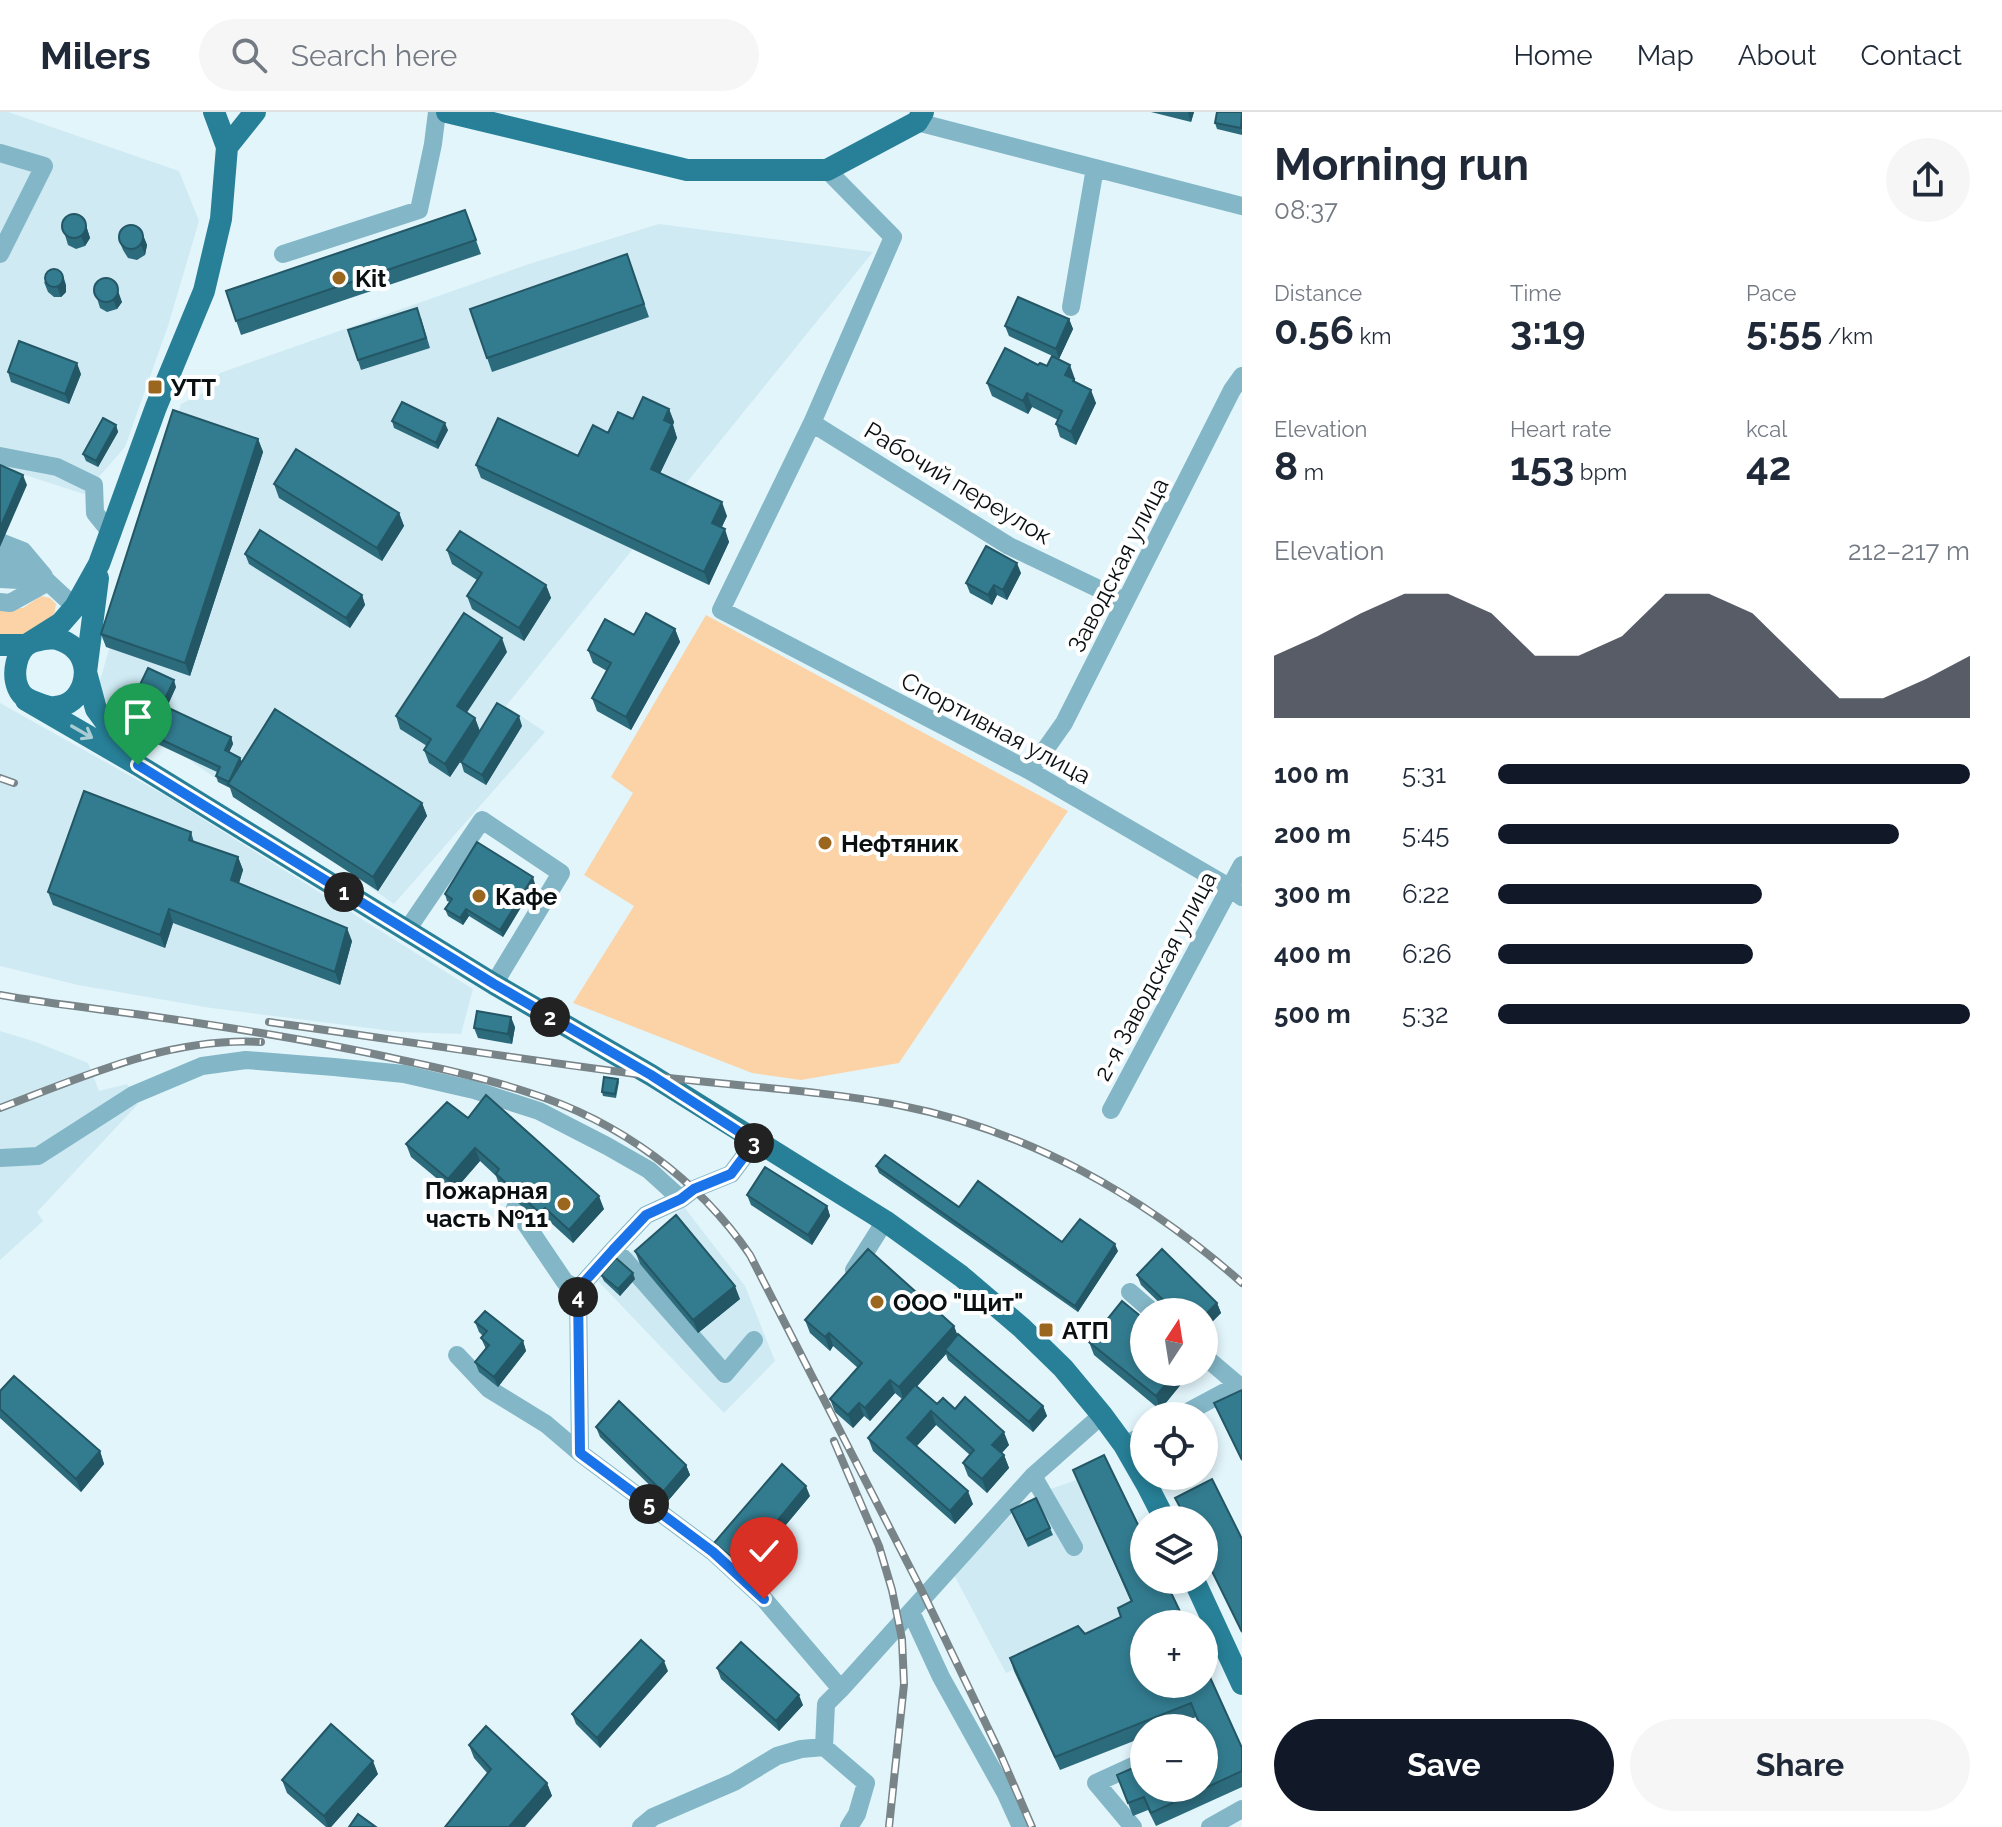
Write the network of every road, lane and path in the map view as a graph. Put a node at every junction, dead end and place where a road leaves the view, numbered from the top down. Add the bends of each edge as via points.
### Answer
1 (214, 112) edge
2 (223, 112) edge
3 (253, 112) edge
4 (437, 112) edge
5 (447, 112) edge
6 (920, 117) edge
7 (227, 147) junction
8 (0, 153) edge
9 (1095, 168) junction
10 (827, 170) junction
11 (1242, 206) edge
12 (0, 254) edge
13 (283, 254) dead end
14 (1071, 307) dead end
15 (1242, 376) edge
16 (812, 423) junction
17 (0, 456) edge
18 (112, 534) junction
19 (0, 542) edge
20 (0, 560) edge
21 (99, 564) junction
22 (0, 579) edge
23 (48, 582) junction
24 (1124, 601) junction
25 (0, 602) edge
26 (75, 607) junction
27 (0, 645) edge
28 (26, 645) junction
29 (86, 672) junction
30 (0, 685) edge
31 (26, 700) junction
32 (138, 765) junction
33 (1030, 771) junction
34 (1242, 865) edge
35 (1236, 892) edge
36 (407, 930) junction
37 (494, 984) junction
38 (1111, 1110) dead end
39 (755, 1142) junction
40 (0, 1158) edge
41 (681, 1199) junction
42 (515, 1208) edge
43 (885, 1221) junction
44 (613, 1250) junction
45 (854, 1270) edge
46 (578, 1289) junction
47 (1130, 1292) dead end
48 (1137, 1298) edge
49 (754, 1340) dead end
50 (457, 1355) dead end
51 (1218, 1368) edge
52 (1206, 1402) edge
53 (1102, 1415) junction
54 (1130, 1442) edge
55 (1124, 1445) junction
56 (580, 1453) junction
57 (1033, 1476) junction
58 (1158, 1506) edge
59 (1074, 1547) dead end
60 (1200, 1594) edge
61 (911, 1612) junction
62 (1242, 1684) edge
63 (841, 1689) junction
64 (824, 1747) junction
65 (1130, 1767) edge
66 (1242, 1809) edge
67 (641, 1827) edge
68 (849, 1827) edge
69 (1021, 1827) edge
70 (1133, 1827) edge
71 (1210, 1827) edge

1 - 7 main road
2 - 3 main road
3 - 7 main road
4 - 13 street via 419,210
5 - 10 main road via 687,170
6 - 9 street
6 - 10 main road
7 - 18 main road via 221,219 204,291
8 - 12 street via 44,166
9 - 11 street
9 - 14 street
10 - 16 street via 893,237
15 - 24 street, Заводская улица
16 - 24 street, Рабочий переулок via 1009,546
16 - 33 street, Спортивная улица via 721,610
17 - 18 street via 57,467 94,485 95,513
18 - 21 main road
19 - 23 street via 23,551
20 - 23 street
21 - 26 main road
21 - 29 main road
22 - 23 street
23 - 25 street via 10,603
23 - 26 street
24 - 33 street, Заводская улица via 1064,723
26 - 28 main road via 61,623
27 - 28 main road
28 - 29 main road via 54,638 68,642
28 - 31 main road via 15,672
29 - 31 main road via 80,692 69,703 54,708
29 - 32 main road via 96,709
30 - 31 street
31 -> 32 main road
32 - 36 main road
33 - 35 street, Спортивная улица
34 - 35 street, 2-я Заводская улица
35 - 38 street, 2-я Заводская улица
36 - 37 main road
36 - 37 street via 482,820 561,873
37 - 39 main road
39 - 41 street via 731,1174
39 - 43 main road
40 - 41 street via 38,1156 133,1095 202,1066 246,1060 404,1074 474,1090 539,1111 607,1146 649,1170
41 - 44 street via 646,1215
42 - 46 street via 565,1282
43 - 45 street
43 - 53 main road via 1022,1328
44 - 46 street
44 - 49 street via 725,1374
46 - 56 street
47 - 48 street
50 - 56 street via 489,1389 546,1424
51 - 52 street via 1238,1385
53 - 55 main road
53 - 57 street
54 - 55 street
55 - 58 main road
56 - 63 street via 754,1589
57 - 59 street
57 - 61 street
60 - 62 main road
61 - 63 street
61 - 69 street
63 - 64 street via 826,1704
64 - 67 street via 777,1756
64 - 68 street via 866,1783
65 - 70 street via 1096,1783
66 - 71 street

